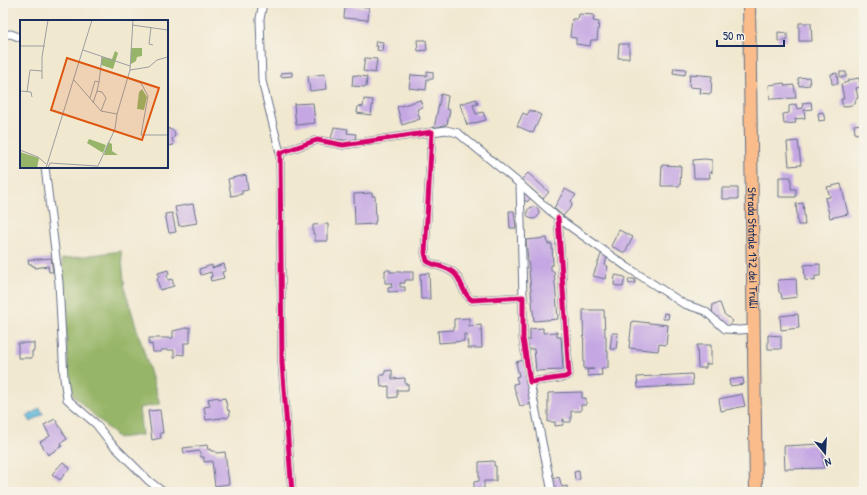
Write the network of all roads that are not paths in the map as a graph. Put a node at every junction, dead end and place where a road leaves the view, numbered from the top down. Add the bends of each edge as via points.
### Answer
1 (263, 3) edge
2 (749, 3) edge
3 (3, 35) edge
4 (20, 38) edge
5 (432, 132) junction
6 (280, 153) junction
7 (44, 168) edge
8 (520, 184) junction
9 (558, 218) junction
10 (523, 296) junction
11 (753, 329) junction
12 (530, 382) junction
13 (167, 492) edge
14 (292, 492) edge
15 (552, 492) edge
16 (756, 492) edge

1 - 6 street via 260,19 262,81
2 - 11 main road, Strada Statale 172 dei Trulli
3 - 4 street via 11,34
5 - 6 street via 343,145 317,140
5 - 8 street via 446,130 458,133
5 - 10 street via 425,253 427,261 447,268 455,274 468,298 472,300
6 - 14 street via 282,363
7 - 13 street via 59,283 67,399 96,424 110,442 149,481
8 - 9 street
8 - 10 street
9 - 11 street via 684,304 705,311 725,329
9 - 12 street via 569,375
10 - 12 street via 523,339
11 - 16 main road, Strada Statale 172 dei Trulli
12 - 15 street

